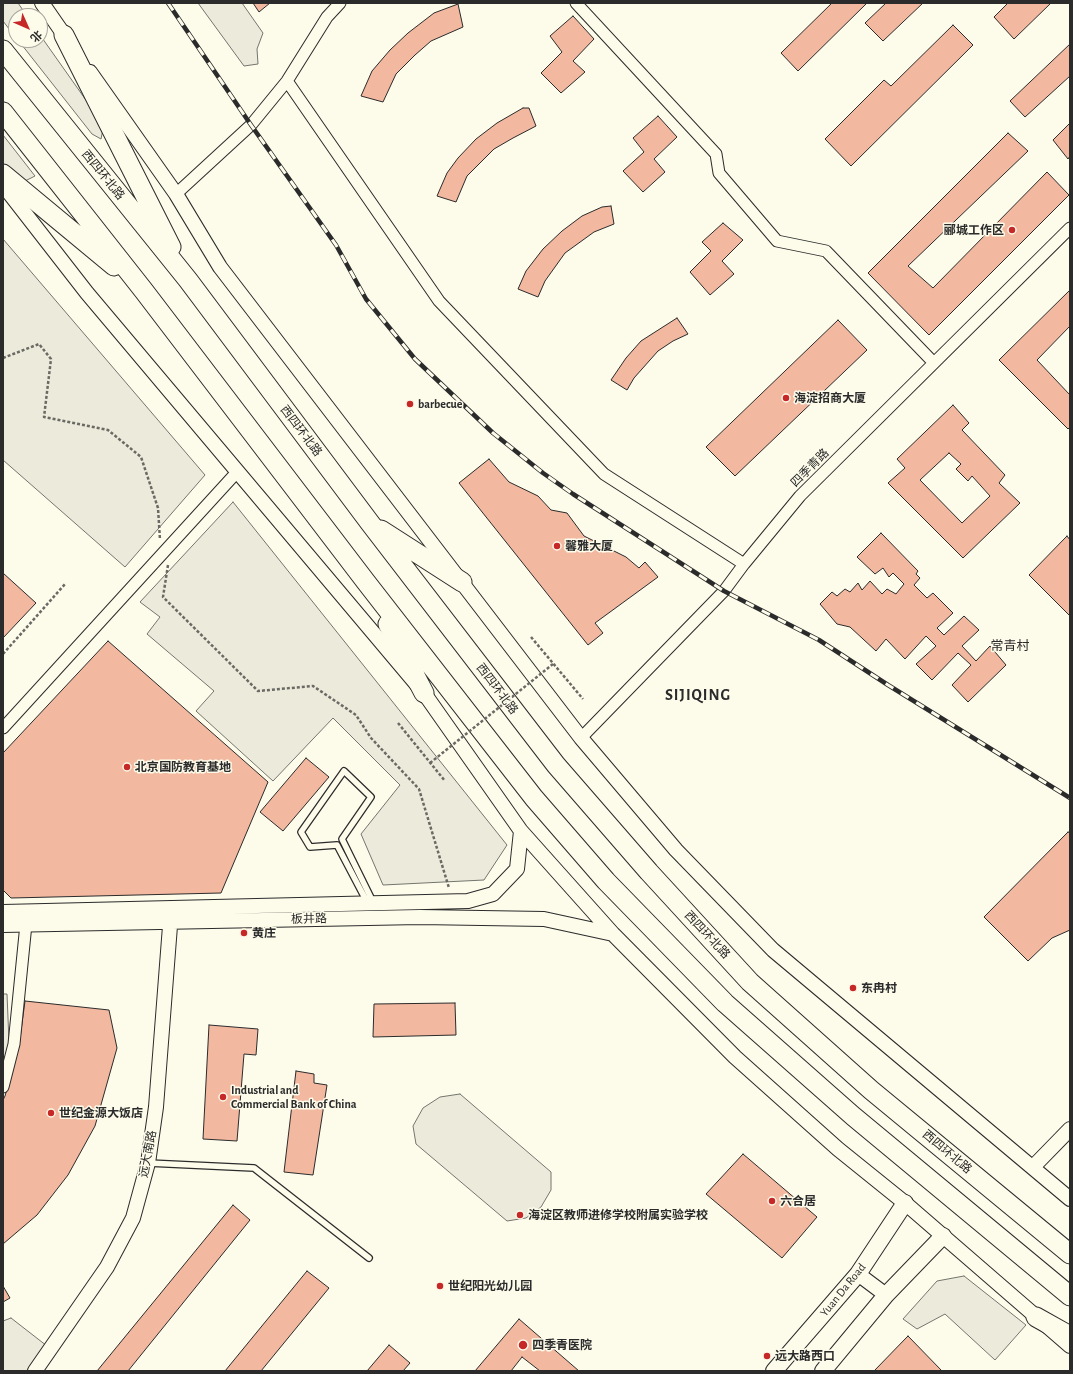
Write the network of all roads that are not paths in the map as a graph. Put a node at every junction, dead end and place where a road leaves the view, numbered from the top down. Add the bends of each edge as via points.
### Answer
1 (42, 3) edge
2 (340, 3) edge
3 (576, 3) edge
4 (64, 35) junction
5 (3, 50) edge
6 (287, 81) junction
7 (3, 112) edge
8 (3, 174) edge
9 (3, 185) edge
10 (176, 194) junction
11 (1070, 228) edge
12 (188, 280) junction
13 (144, 291) junction
14 (934, 363) junction
15 (238, 472) junction
16 (370, 523) junction
17 (744, 564) junction
18 (366, 582) junction
19 (462, 582) junction
20 (424, 693) junction
21 (3, 728) edge
22 (580, 738) junction
23 (521, 831) junction
24 (371, 904) junction
25 (171, 915) junction
26 (5, 919) edge
27 (26, 924) junction
28 (613, 934) junction
29 (3, 1087) edge
30 (1070, 1129) edge
31 (148, 1163) junction
32 (1033, 1167) junction
33 (1070, 1199) edge
34 (905, 1203) junction
35 (943, 1236) junction
36 (1070, 1254) edge
37 (369, 1258) dead end
38 (858, 1274) junction
39 (886, 1295) junction
40 (1070, 1296) edge
41 (1036, 1317) junction
42 (1070, 1336) edge
43 (1070, 1346) edge
44 (35, 1371) edge
45 (774, 1371) edge
46 (823, 1371) edge

1 - 4 street
2 - 6 street via 327,17
3 - 14 street via 716,154 719,173 778,241 826,251
4 - 10 street
4 - 12 highway
5 - 12 highway, 西四环北路
6 - 10 street via 251,125
6 - 17 street via 439,300 604,474
7 - 13 highway
8 - 13 highway
9 - 15 street via 87,293
10 - 19 street via 220,268
11 - 14 street, 四季青路
12 - 16 highway, 西四环北路
13 - 18 highway
14 - 17 street, 四季青路 via 800,496
15 - 20 street
15 - 21 street
16 - 19 highway
16 - 36 highway, 西四环北路 via 556,765 648,872 750,982 871,1090
17 - 22 street, 四季青路 via 724,591
18 - 20 highway
18 - 40 highway via 539,804 606,881 725,1004 853,1116
19 - 22 street
20 - 23 street
22 - 32 street via 676,850 773,950
23 - 24 street via 517,869 493,894 468,901
23 - 28 street
24 - 24 lane via 342,840 372,797 344,771 301,832 310,847 337,845
24 - 25 street
25 - 26 street
25 - 27 street, 板井路
25 - 28 street, 板井路 via 544,918
25 - 31 street, 远大南路 via 156,1107
26 - 27 street, 板井路
27 - 29 street via 14,1044
28 - 34 street via 735,1057 838,1149
30 - 32 street
31 - 37 lane via 254,1168
31 - 44 street, 远大南路 via 133,1218 107,1267
32 - 33 street
34 - 35 street
34 - 38 main road, Yuan Da Road
35 - 39 main road
35 - 41 street
38 - 39 street
38 - 45 main road, Yuan Da Road
39 - 46 main road
41 - 42 highway
41 - 43 street

